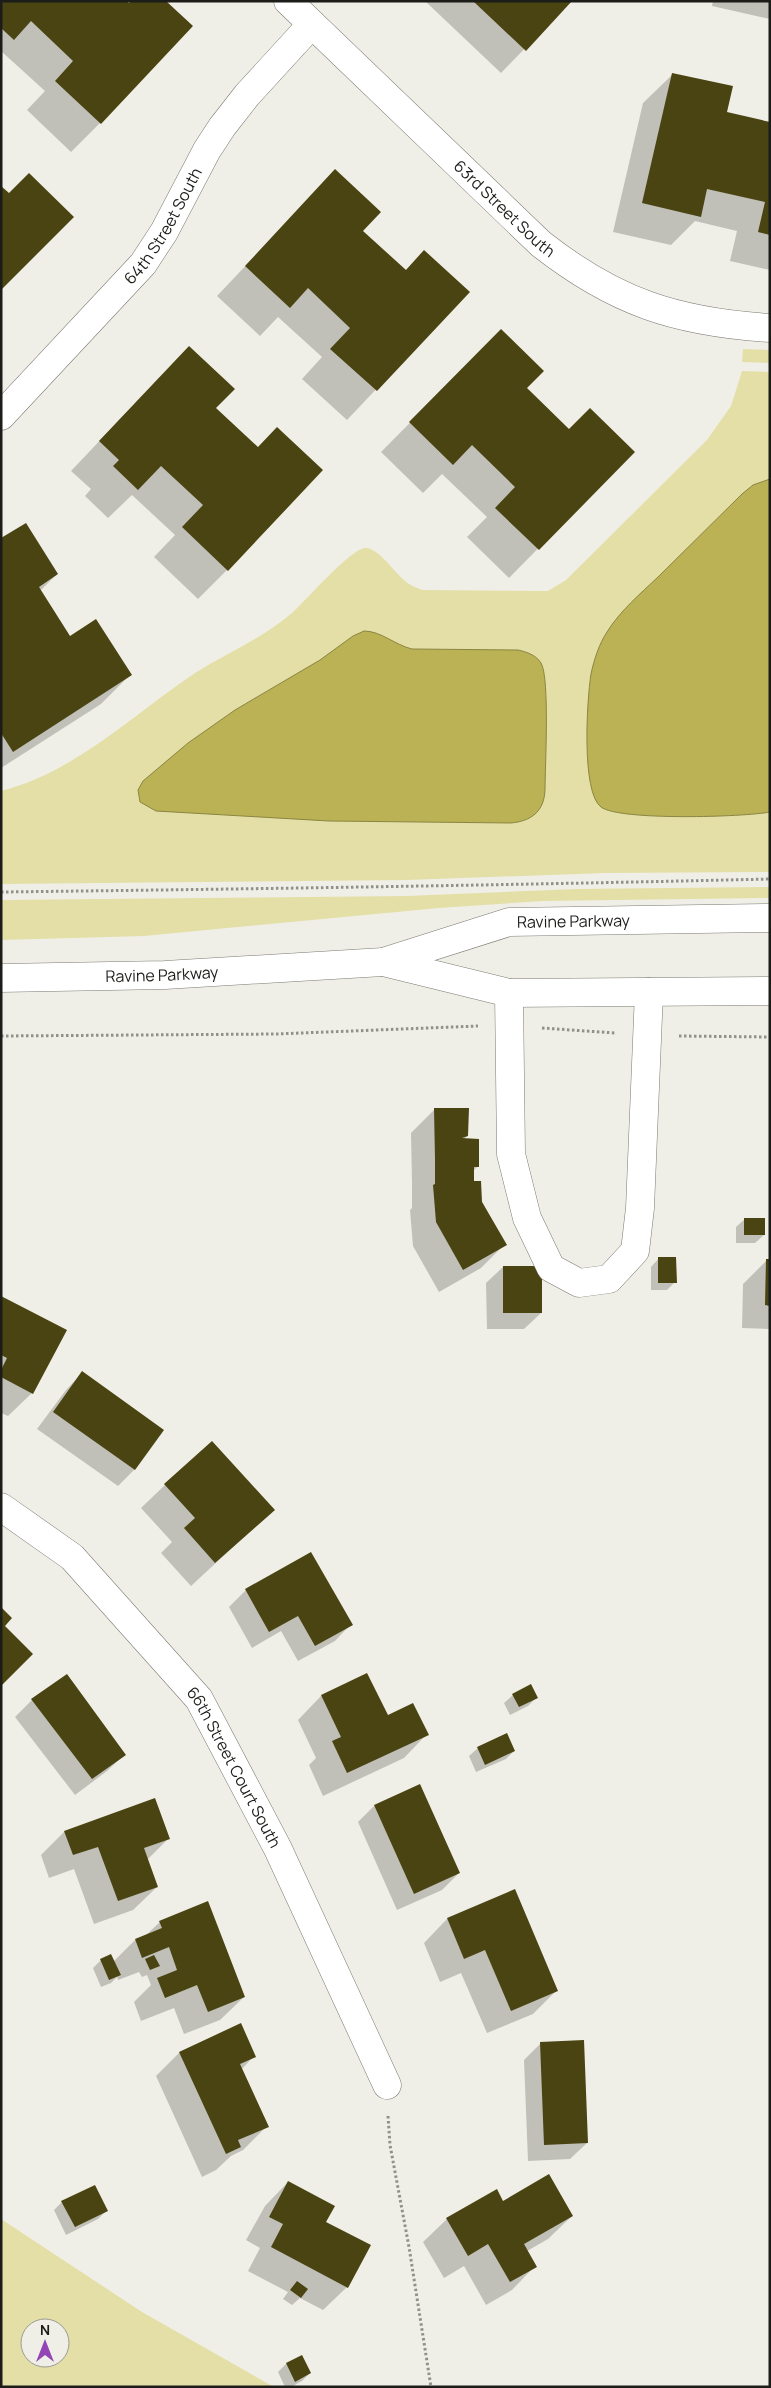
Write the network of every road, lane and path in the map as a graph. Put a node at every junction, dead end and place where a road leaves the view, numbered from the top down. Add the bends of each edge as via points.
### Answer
1 (288, 1) edge
2 (312, 24) junction
3 (770, 328) edge
4 (1, 416) edge
5 (770, 879) edge
6 (1, 892) edge
7 (770, 918) edge
8 (383, 962) junction
9 (1, 978) edge
10 (770, 991) edge
11 (650, 992) junction
12 (509, 993) junction
13 (509, 1026) junction
14 (649, 1034) junction
15 (1, 1036) edge
16 (770, 1037) edge
17 (1, 1507) edge
18 (387, 2084) joint
19 (431, 2387) edge

1 - 2 street, 63rd Street South
2 - 3 street, 63rd Street South via 530,234 570,266 626,298 664,312 718,324
2 - 4 street, 64th Street South via 226,122 143,264
5 - 6 path via 415,888
7 - 8 street, Ravine Parkway via 509,922
8 - 9 street, Ravine Parkway via 165,975
8 - 12 street, Ravine Parkway
10 - 11 street, Ravine Parkway
11 - 12 street, Ravine Parkway
11 - 14 street
12 - 13 street
13 - 14 path
13 - 14 street via 511,1154 527,1218 552,1268 579,1283 608,1279 635,1251
13 - 15 path via 276,1034
14 - 16 path
17 - 18 street, 66th Street Court South via 72,1557 199,1699 278,1849
18 - 19 path via 390,2145

